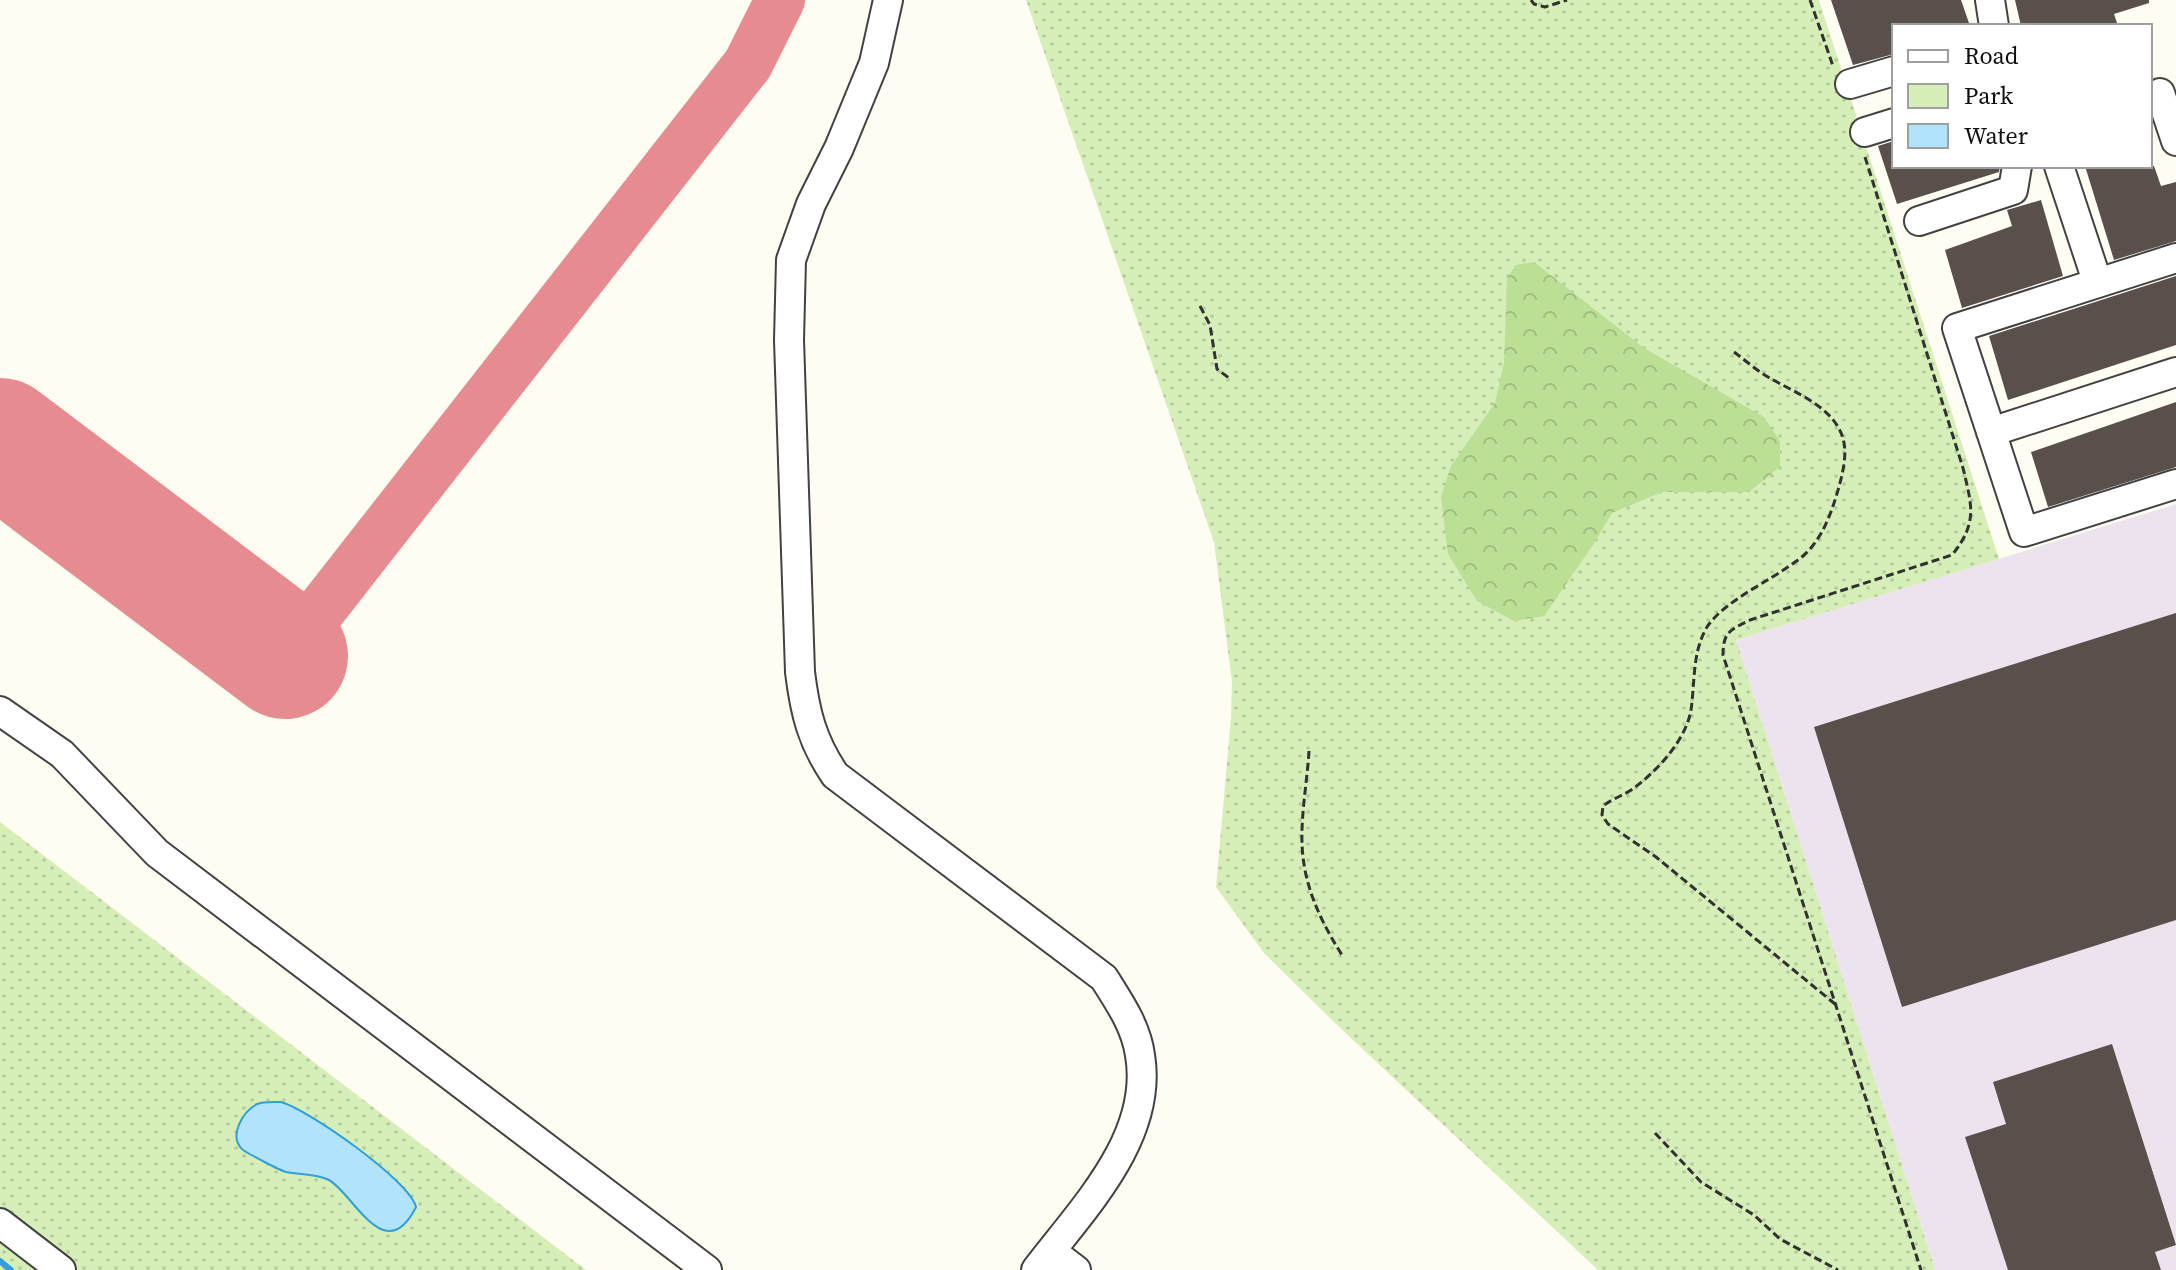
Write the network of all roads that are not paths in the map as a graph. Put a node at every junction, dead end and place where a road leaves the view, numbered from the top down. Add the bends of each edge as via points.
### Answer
1 (888, 0) edge
2 (1990, 0) edge
3 (1994, 24) edge
4 (1892, 71) edge
5 (1843, 80) road end
6 (2162, 92) edge
7 (1892, 124) edge
8 (1864, 141) road end
9 (2176, 141) edge
10 (2017, 168) edge
11 (2060, 168) edge
12 (1919, 221) dead end
13 (2176, 258) edge
14 (2094, 272) dead end
15 (2176, 372) edge
16 (1991, 432) junction
17 (2176, 484) edge
18 (0, 711) edge
19 (0, 1223) edge
20 (1044, 1260) edge
21 (61, 1270) edge
22 (707, 1270) edge
23 (1076, 1270) edge

1 - 20 lane via 874,63 791,260 801,685 818,749 835,775 1104,978 1128,1016 1141,1067 1141,1092 1130,1134 1103,1181
2 - 3 lane
4 - 5 lane
6 - 9 lane
7 - 8 lane
10 - 12 lane via 2013,190
11 - 14 lane
13 - 16 lane via 1957,328
15 - 16 lane
16 - 17 lane via 2024,532
18 - 22 lane via 62,754 157,853
19 - 21 lane
20 - 23 lane

